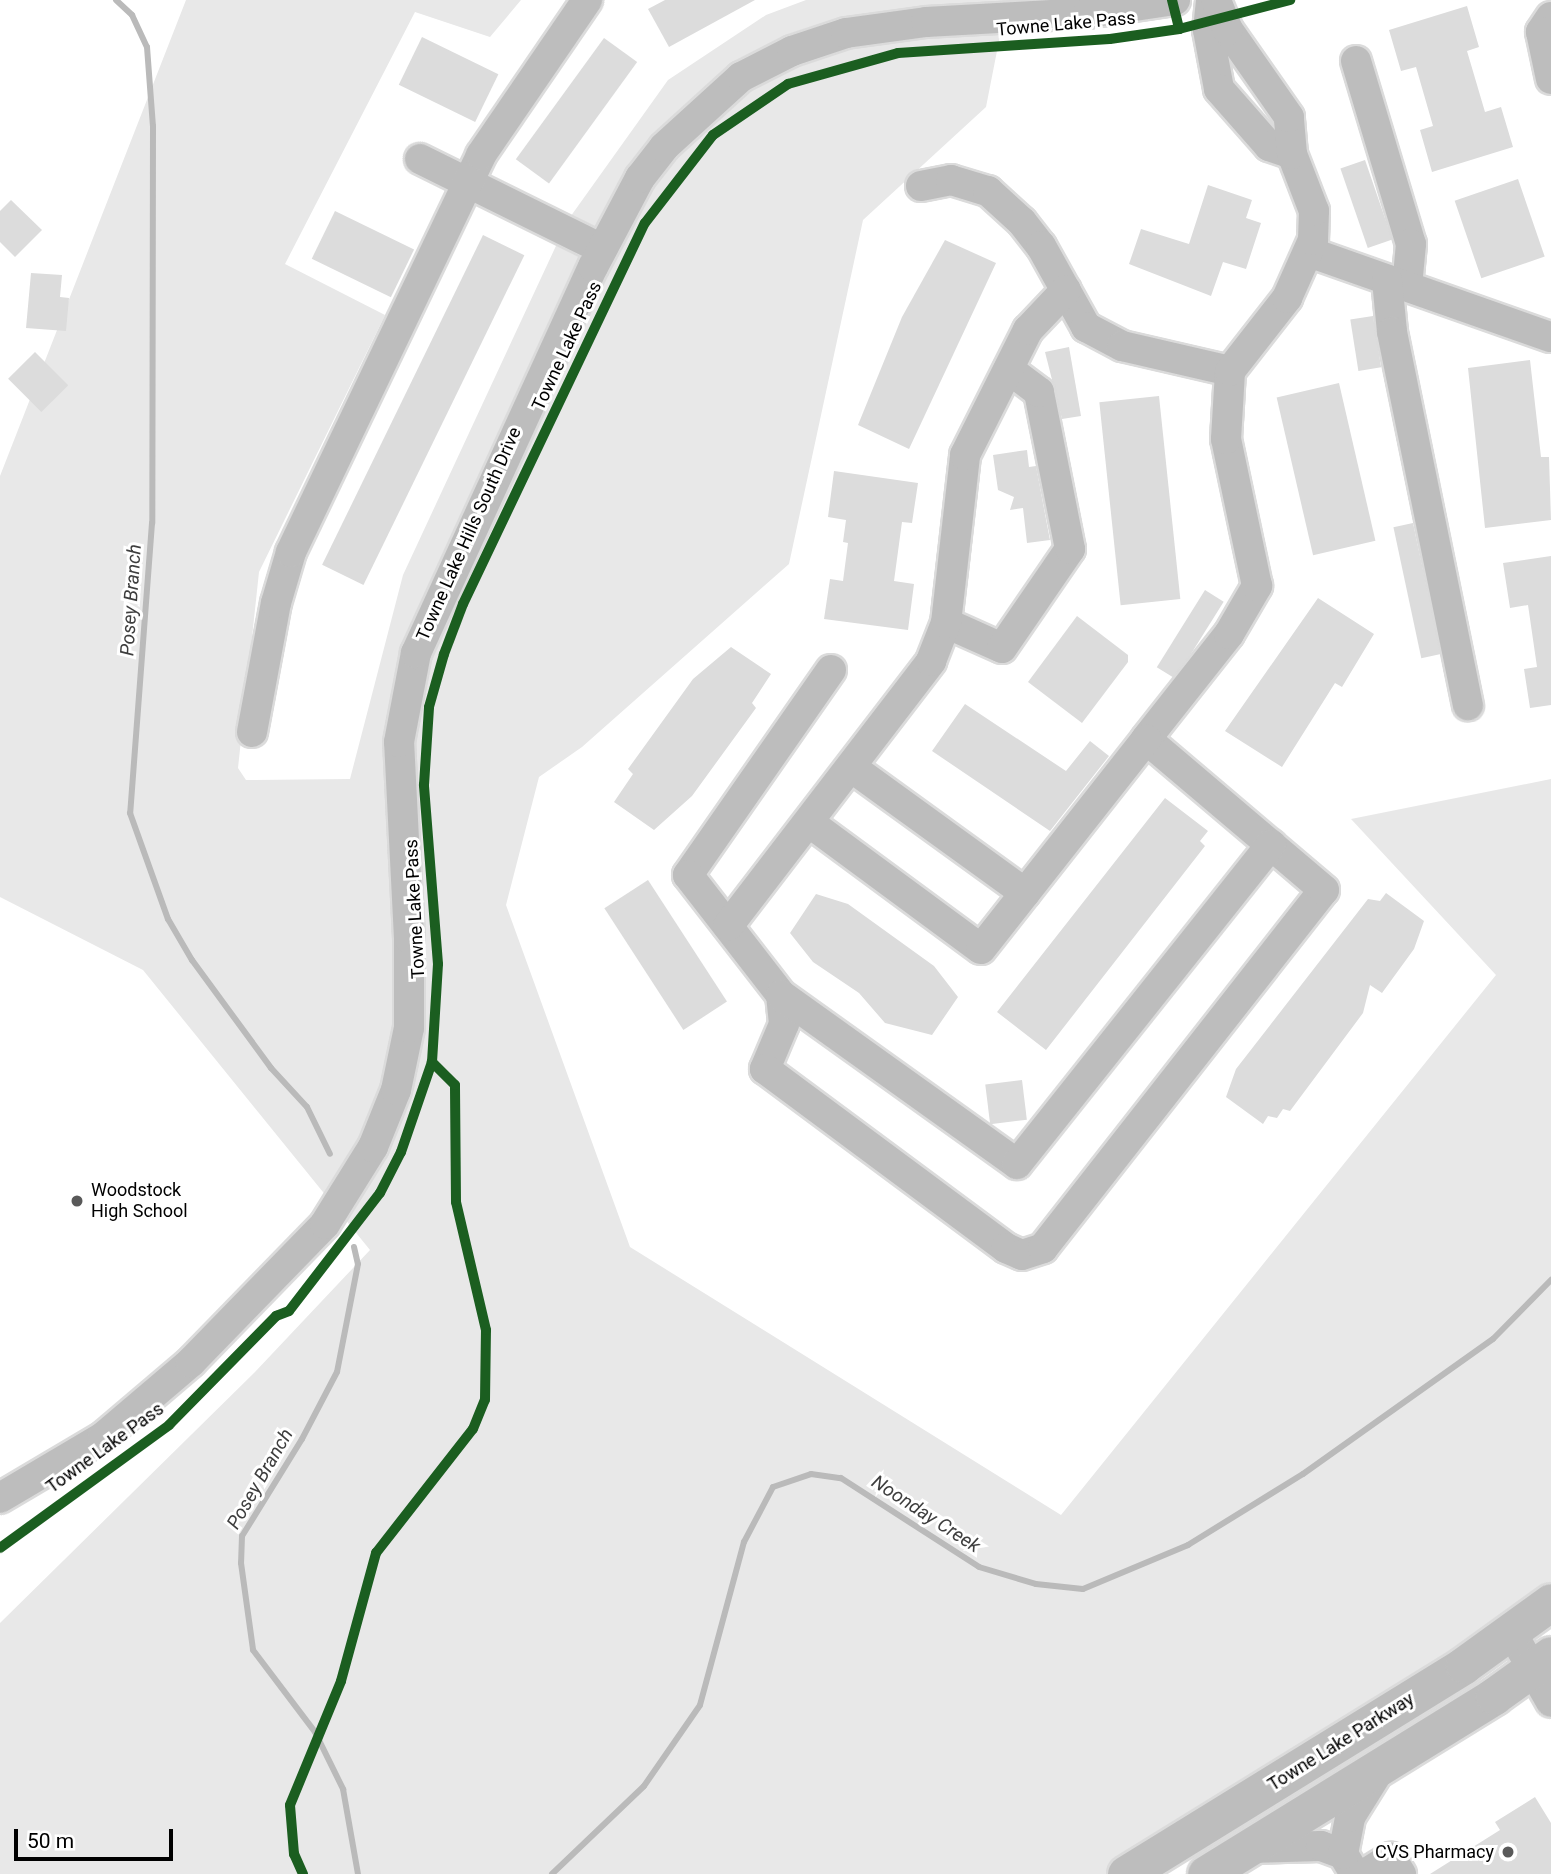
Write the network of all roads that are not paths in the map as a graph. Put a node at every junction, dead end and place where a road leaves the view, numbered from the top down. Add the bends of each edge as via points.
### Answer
1 (587, 0) edge
2 (1175, 0) edge
3 (1214, 0) edge
4 (1551, 17) edge
5 (1356, 61) dead end
6 (1551, 79) edge
7 (1292, 154) junction
8 (420, 159) dead end
9 (467, 182) junction
10 (921, 186) dead end
11 (602, 249) junction
12 (1309, 252) junction
13 (1397, 283) junction
14 (1066, 290) junction
15 (1551, 337) edge
16 (1009, 369) junction
17 (1230, 371) junction
18 (946, 623) junction
19 (831, 670) dead end
20 (1468, 705) dead end
21 (253, 732) dead end
22 (1146, 739) junction
23 (851, 767) junction
24 (810, 822) junction
25 (1271, 845) junction
26 (1025, 893) junction
27 (727, 926) junction
28 (781, 995) junction
29 (5, 1497) edge
30 (1551, 1602) edge
31 (1512, 1633) junction
32 (1546, 1660) edge
33 (1551, 1702) edge
34 (1381, 1767) junction
35 (1248, 1848) junction
36 (1349, 1864) edge
37 (1396, 1866) edge
38 (1126, 1874) edge
39 (1206, 1874) edge
40 (1364, 1874) edge

1 - 9 street
2 - 11 street, Towne Lake Hills South Drive via 1088,13 893,25 846,33 792,51 741,77 688,121 640,178
3 - 7 street via 1228,30 1289,117
3 - 7 street via 1208,30 1219,89 1269,146
4 - 6 street via 1541,32
5 - 13 street via 1411,244
7 - 12 street via 1314,211
8 - 9 street
9 - 11 street
9 - 21 street via 291,552 276,603
10 - 14 street via 951,180 988,191 1022,222
11 - 29 street, Towne Lake Hills South Drive via 426,624 411,673 399,741 411,996 399,1080 373,1147 325,1224 191,1362 103,1437
12 - 13 street
12 - 17 street via 1287,298
13 - 15 street
13 - 20 street via 1392,332
14 - 16 street via 1028,330
14 - 17 street via 1086,327 1122,346
16 - 18 street via 965,455
16 - 18 street via 1039,392 1070,549 1002,648
17 - 22 street via 1226,439 1257,586 1229,634
18 - 23 street via 931,661
19 - 27 street via 688,875
22 - 25 street
22 - 26 street
23 - 24 street
23 - 26 street
24 - 26 street via 981,950
24 - 27 street
25 - 28 street via 1017,1164
25 - 28 street via 1324,890 1043,1248 1022,1255 1006,1248 765,1069 784,1024
27 - 28 street
30 - 31 main road, Towne Lake Parkway
31 - 32 street
31 - 38 main road, Towne Lake Parkway
32 - 33 street
32 - 34 main road
34 - 35 main road
34 - 36 street via 1350,1817
35 - 36 street via 1305,1844
35 - 39 main road
37 - 40 street

